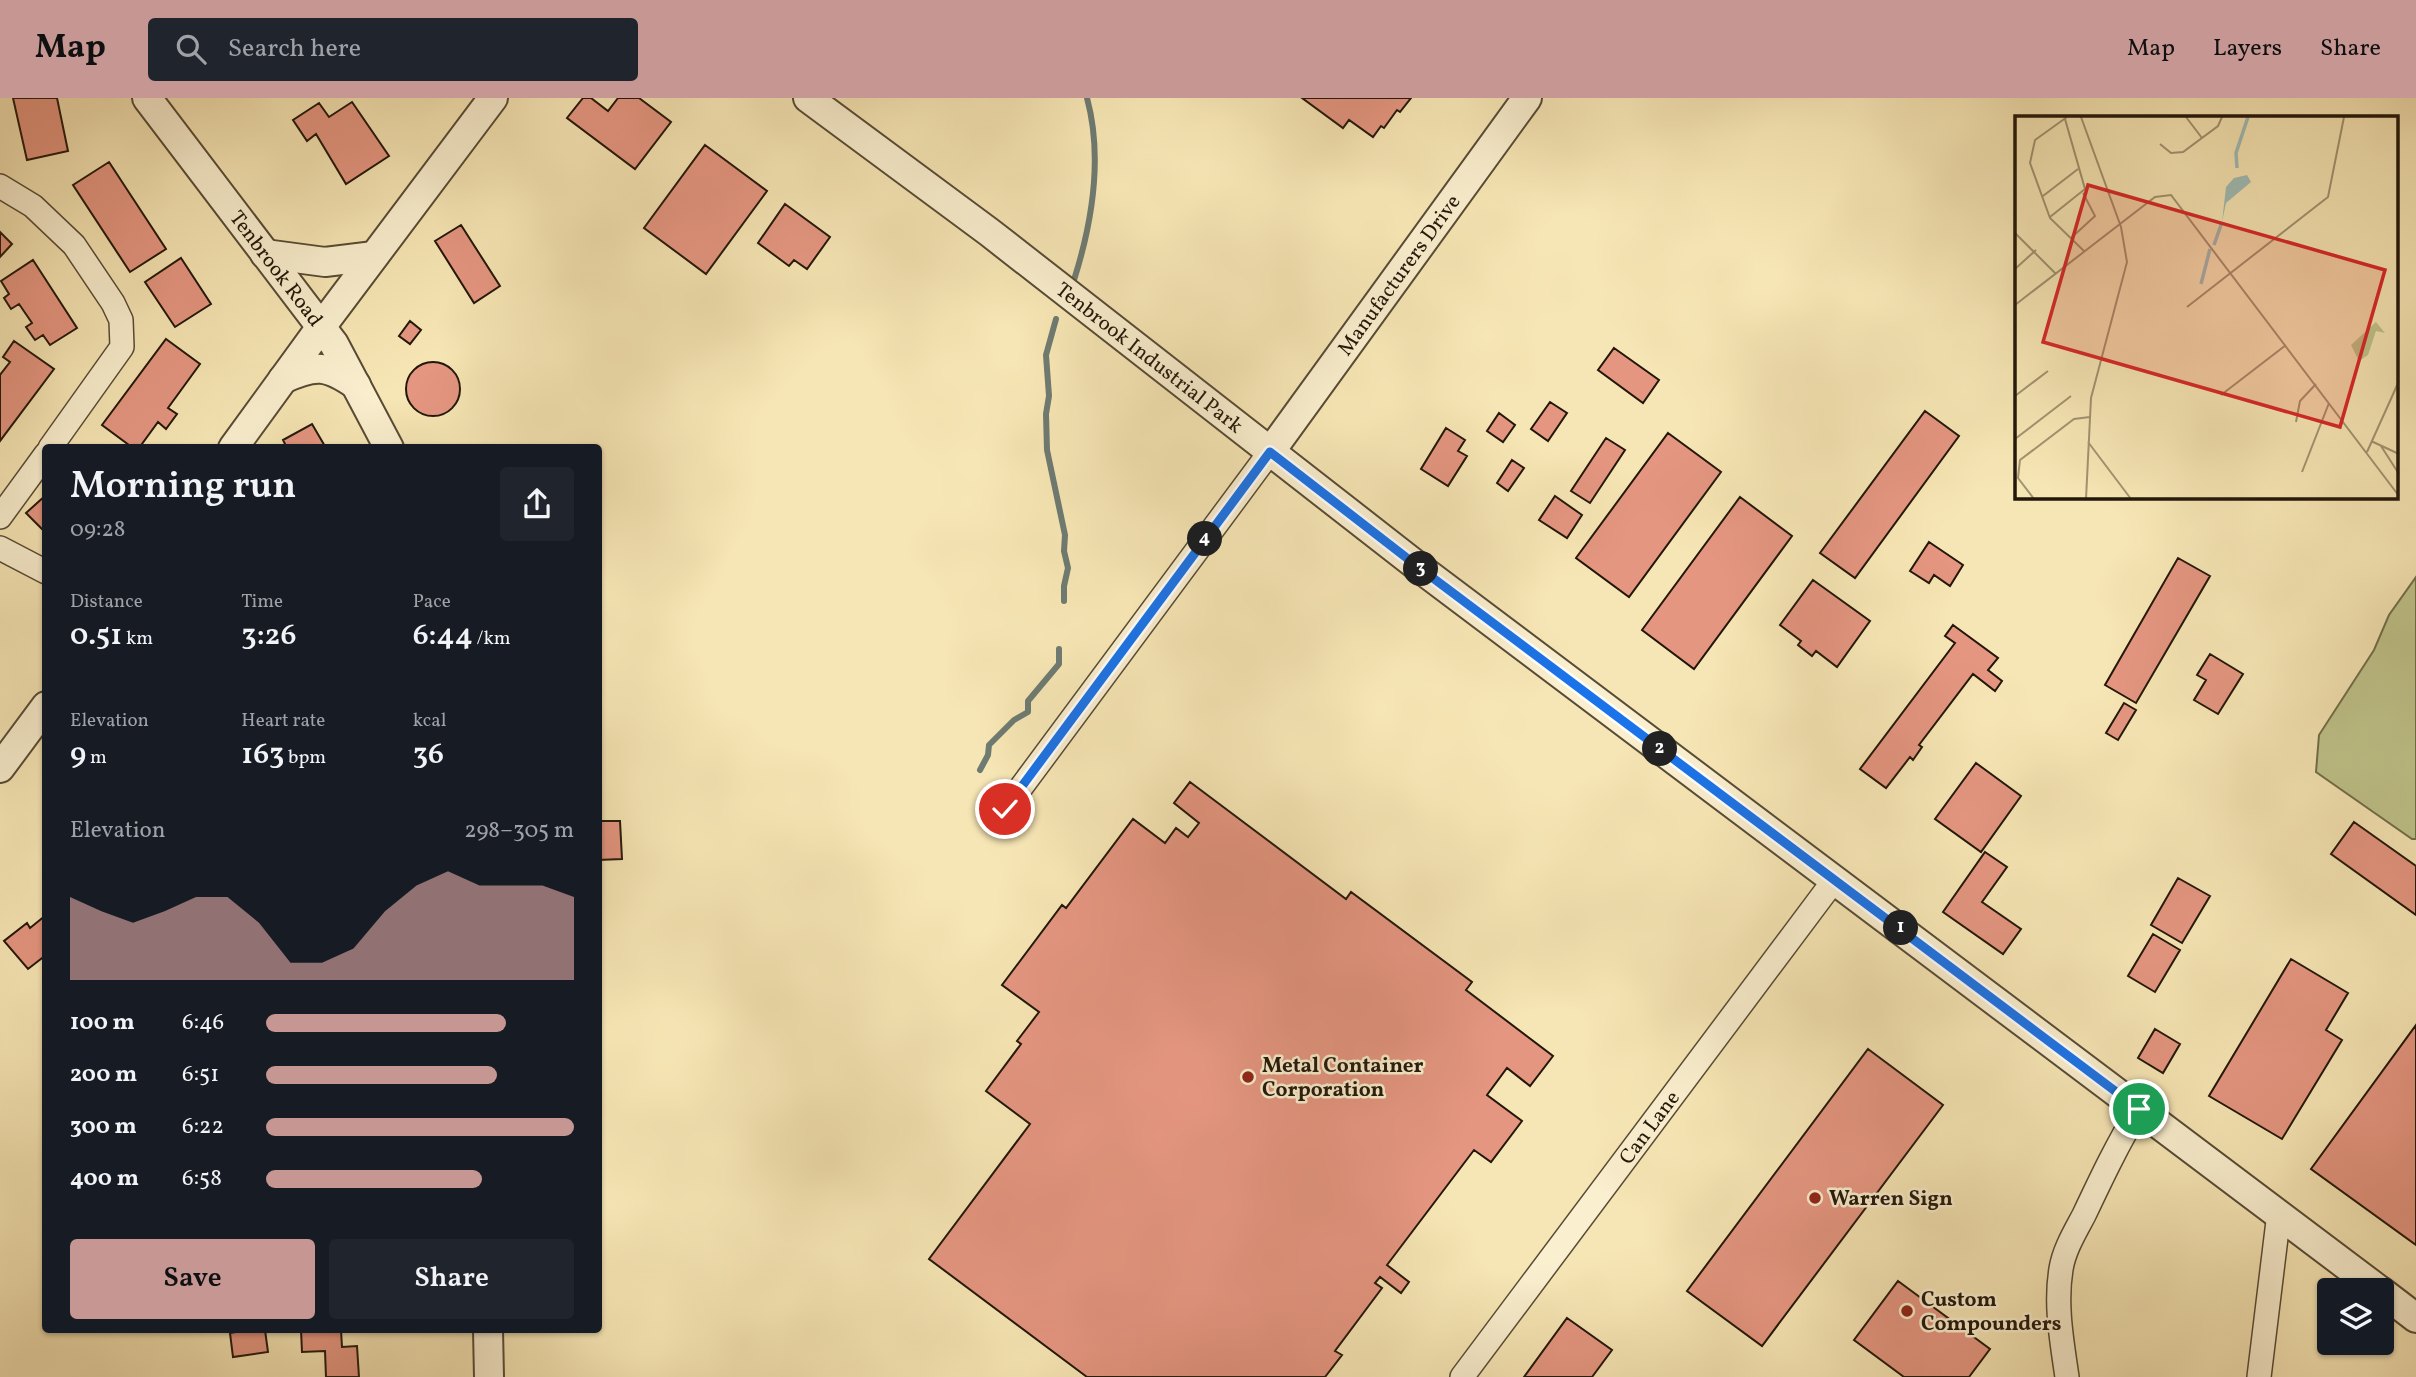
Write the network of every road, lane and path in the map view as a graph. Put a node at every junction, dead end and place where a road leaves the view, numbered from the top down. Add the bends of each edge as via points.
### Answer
1 (147, 98) edge
2 (493, 98) edge
3 (808, 98) edge
4 (1527, 98) edge
5 (0, 186) edge
6 (265, 254) junction
7 (374, 256) junction
8 (321, 327) junction
9 (283, 379) junction
10 (356, 385) junction
11 (53, 444) edge
12 (236, 444) edge
13 (387, 444) edge
14 (1270, 452) junction
15 (42, 459) edge
16 (0, 517) edge
17 (0, 548) edge
18 (42, 570) edge
19 (42, 711) edge
20 (0, 768) edge
21 (1005, 809) dead end
22 (1835, 879) junction
23 (2139, 1109) junction
24 (2278, 1213) junction
25 (2363, 1278) edge
26 (2394, 1302) edge
27 (2416, 1318) edge
28 (488, 1333) edge
29 (489, 1377) edge
30 (1462, 1377) edge
31 (2067, 1377) edge
32 (2259, 1377) edge

1 - 6 street, Tenbrook Road
2 - 7 street
3 - 14 street, Tenbrook Industrial Park
4 - 14 street, Manufacturers Drive
5 - 11 street via 33,206 74,245 121,320 122,347
6 - 7 street via 325,262
6 - 8 street, Tenbrook Road
7 - 8 street
8 - 9 street
8 - 10 street, Tenbrook Road
9 - 10 street via 321,368
9 - 12 street
10 - 13 street, Tenbrook Road
14 - 21 street
14 - 22 street, Tenbrook Industrial Park
15 - 16 street
17 - 18 street
19 - 20 street
22 - 23 street, Tenbrook Industrial Park
22 - 30 street, Can Lane
23 - 24 street, Tenbrook Industrial Park
23 - 31 street via 2071,1239 2061,1268 2059,1312
24 - 25 street, Tenbrook Industrial Park
24 - 32 street
26 - 27 street, Tenbrook Industrial Park
28 - 29 street

